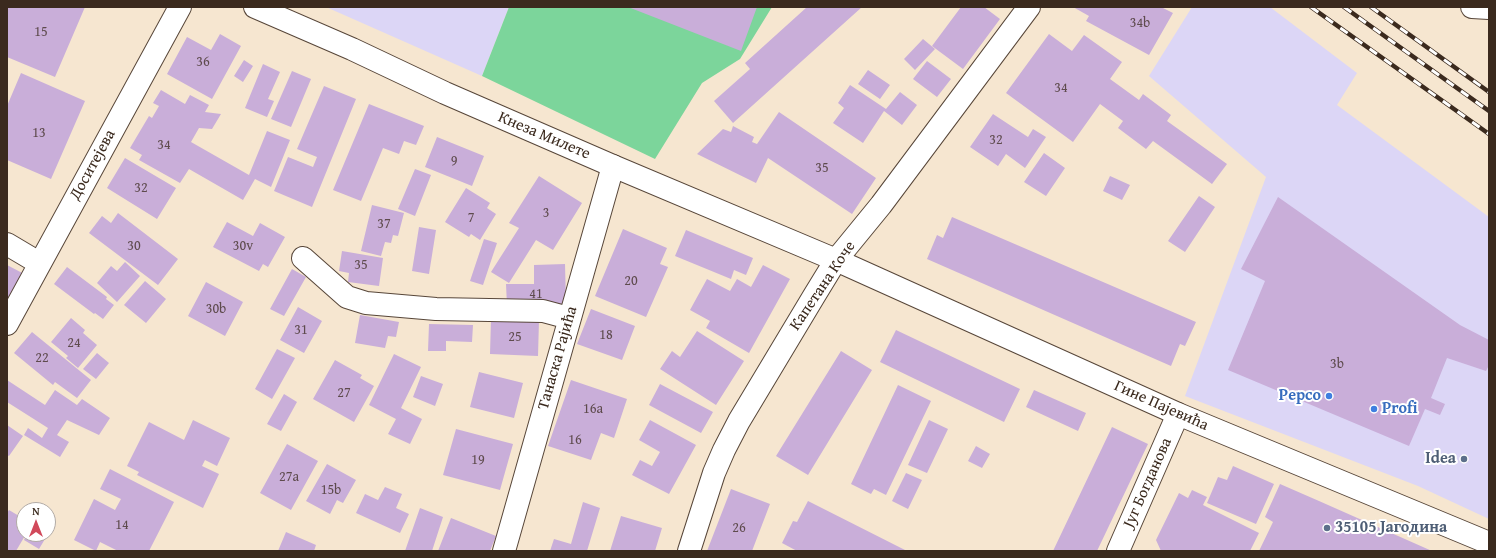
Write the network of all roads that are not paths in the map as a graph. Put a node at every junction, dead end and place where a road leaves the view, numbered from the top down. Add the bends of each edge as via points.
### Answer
1 (180, 7) edge
2 (254, 7) edge
3 (1029, 7) edge
4 (1472, 7) edge
5 (1489, 8) edge
6 (613, 166) junction
7 (7, 244) edge
8 (302, 258) dead end
9 (836, 260) junction
10 (39, 263) junction
11 (569, 318) junction
12 (7, 324) edge
13 (1178, 414) junction
14 (1489, 543) edge
15 (504, 551) edge
16 (689, 551) edge
17 (1118, 551) edge

1 - 10 main road, Доситејева
2 - 6 main road, Кнеза Милете
3 - 9 main road, Капетана Коче via 881,205
4 - 5 main road
6 - 9 main road, Кнеза Милете
6 - 11 main road, Танаска Рајића
7 - 10 main road
8 - 11 main road via 346,297 366,303 436,309 543,311
9 - 13 main road, Гине Пајевића
9 - 16 main road, Капетана Коче via 736,427 714,473
10 - 12 main road, Доситејева
11 - 15 main road, Танаска Рајића
13 - 14 main road, Гине Пајевића
13 - 17 main road, Југ Богданова

